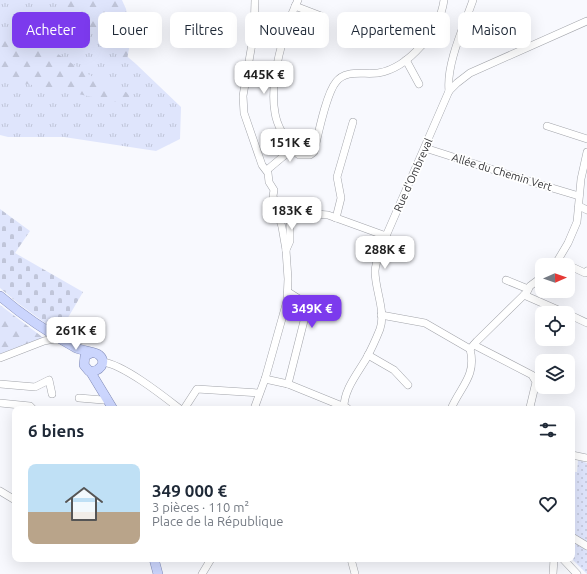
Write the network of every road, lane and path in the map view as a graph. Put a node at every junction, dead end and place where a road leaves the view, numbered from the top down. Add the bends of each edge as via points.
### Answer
1 (255, 0) edge
2 (444, 0) edge
3 (474, 0) edge
4 (297, 3) edge
5 (314, 12) edge
6 (441, 12) edge
7 (587, 21) edge
8 (419, 48) edge
9 (406, 60) junction
10 (420, 84) dead end
11 (449, 91) junction
12 (353, 122) dead end
13 (547, 126) dead end
14 (587, 139) edge
15 (425, 148) junction
16 (292, 149) junction
17 (587, 152) edge
18 (267, 170) junction
19 (579, 196) junction
20 (579, 206) junction
21 (587, 210) edge
22 (336, 218) junction
23 (386, 236) junction
24 (286, 250) junction
25 (559, 258) edge
26 (575, 268) edge
27 (587, 270) edge
28 (506, 280) dead end
29 (535, 282) edge
30 (288, 292) junction
31 (526, 292) junction
32 (0, 296) edge
33 (552, 306) edge
34 (381, 315) junction
35 (575, 317) edge
36 (587, 323) edge
37 (56, 338) junction
38 (472, 347) junction
39 (91, 353) junction
40 (368, 355) junction
41 (0, 358) edge
42 (94, 367) junction
43 (265, 380) junction
44 (0, 384) edge
45 (288, 384) junction
46 (408, 385) dead end
47 (259, 393) junction
48 (52, 394) dead end
49 (79, 398) dead end
50 (107, 398) junction
51 (0, 403) edge
52 (30, 406) edge
53 (111, 406) edge
54 (176, 406) edge
55 (186, 406) edge
56 (255, 406) edge
57 (340, 406) edge
58 (345, 406) edge
59 (453, 406) edge
60 (530, 406) edge
61 (575, 456) edge
62 (587, 458) edge
63 (0, 491) edge
64 (12, 498) edge
65 (575, 539) edge
66 (587, 546) edge
67 (155, 562) edge
68 (209, 562) edge
69 (352, 562) edge
70 (554, 562) edge
71 (566, 562) edge
72 (158, 574) edge
73 (202, 574) edge
74 (355, 574) edge
75 (552, 574) edge
76 (577, 574) edge

1 - 18 street via 254,32 244,83 244,113 262,165
2 - 6 street
3 - 11 street via 451,65
4 - 5 street
4 - 16 street via 285,34 274,84 275,114
7 - 11 street, Rue d'Ombreval via 470,73
8 - 9 street
9 - 10 street
9 - 16 street via 378,73 349,74 341,77 332,88 314,152 304,156
11 - 15 street, Rue d'Ombreval
12 - 22 street via 337,177 341,198
13 - 14 street
15 - 19 street, Allée du Chemin Vert
15 - 23 street, Rue d'Ombreval
16 - 18 street
17 - 19 street
18 - 24 street via 269,182 274,190 273,196
19 - 20 street
20 - 21 street
20 - 25 street via 573,233
22 - 23 street
22 - 24 street via 297,211 291,213 290,241
23 - 34 street, Rue d'Ombreval via 375,271
24 - 30 street
26 - 27 street via 585,273
28 - 31 street
29 - 31 street
30 - 43 street
30 - 45 street via 307,304 307,309
31 - 33 street
31 - 38 street
32 - 37 main road
34 - 38 street via 425,323
34 - 40 street, Rue d'Ombreval via 380,328
35 - 36 street
37 - 39 main road
37 - 41 street
37 - 42 main road
38 - 59 street via 471,373
38 - 60 street via 532,375 536,382
39 - 42 main road via 85,356
39 - 42 main road via 99,355
40 - 46 street via 394,370
40 - 58 street, Rue d'Ombreval via 349,387
42 - 50 main road via 98,383
42 - 54 street via 113,365 151,387
43 - 45 street
43 - 47 street
44 - 48 street via 35,387 49,380
45 - 57 street
47 - 55 street via 197,389
47 - 56 street
49 - 50 street
50 - 53 main road
51 - 52 street
61 - 62 street
63 - 64 street
65 - 66 street
67 - 72 main road
68 - 73 street
69 - 74 street
70 - 75 street
71 - 76 street

